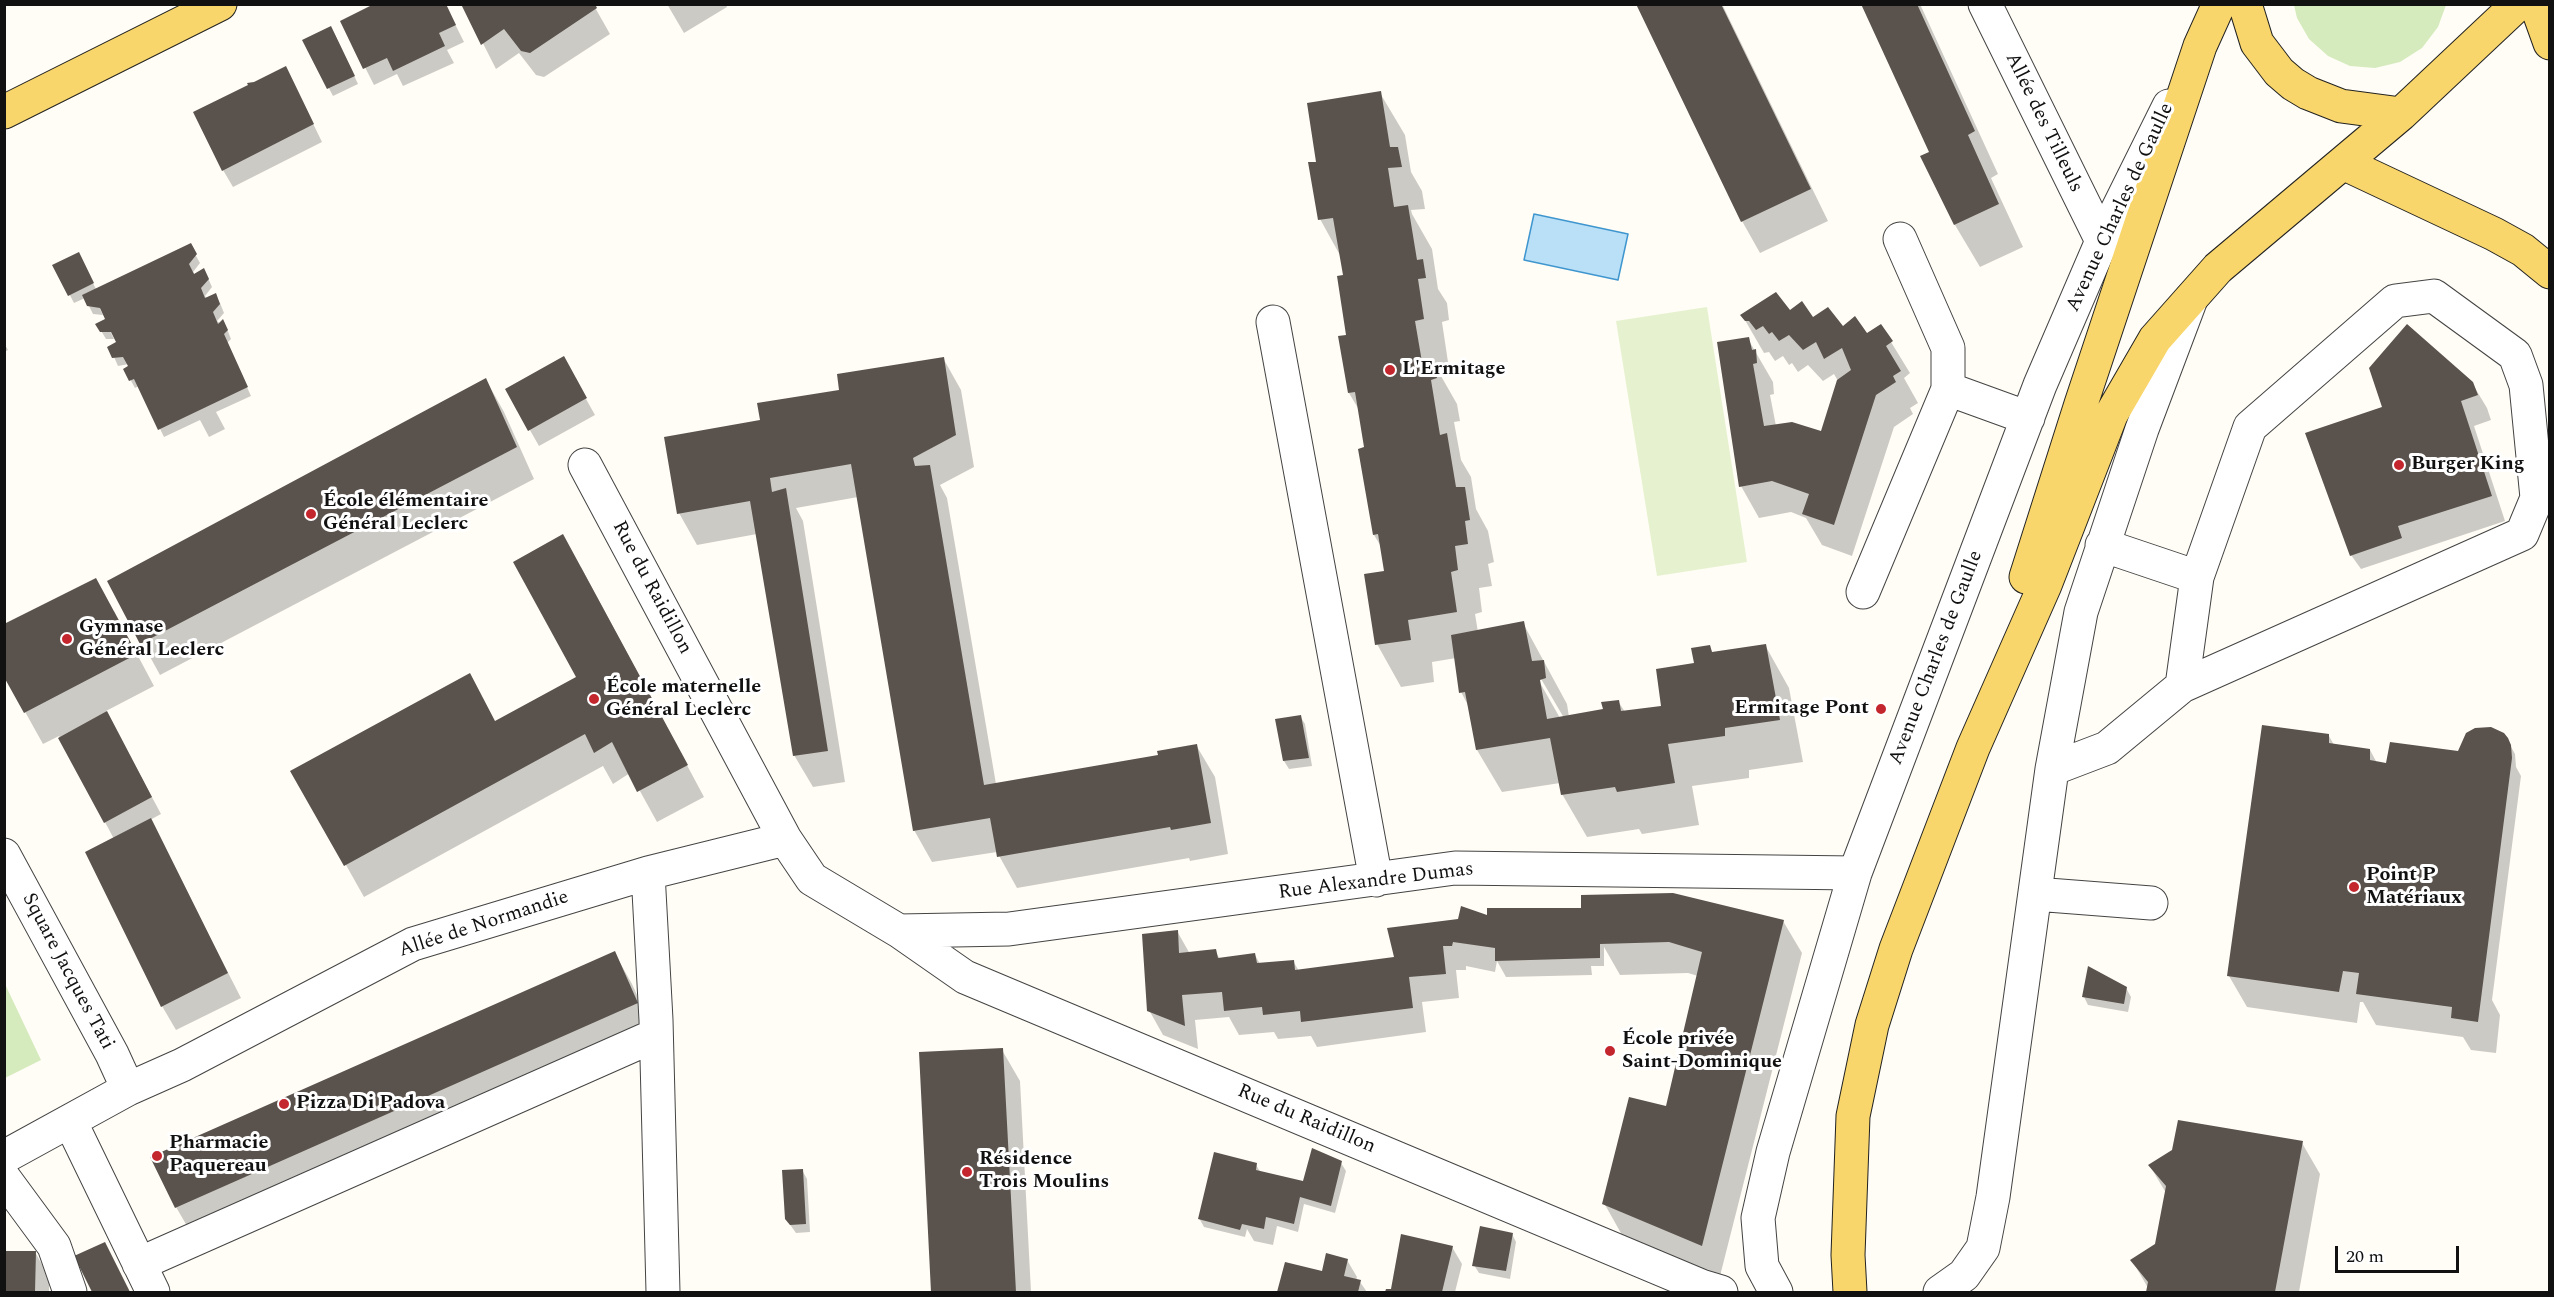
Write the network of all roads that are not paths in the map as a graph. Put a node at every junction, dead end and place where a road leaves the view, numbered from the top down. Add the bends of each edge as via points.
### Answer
1 (220, 4) edge
2 (1985, 4) edge
3 (2219, 4) edge
4 (2245, 4) edge
5 (2486, 4) edge
6 (2518, 4) edge
7 (2536, 4) edge
8 (2550, 43) edge
9 (2200, 46) junction
10 (2466, 55) junction
11 (4, 112) edge
12 (2401, 114) junction
13 (2343, 163) junction
14 (1900, 238) dead end
15 (2102, 241) junction
16 (2550, 272) edge
17 (2191, 299) junction
18 (1273, 322) dead end
19 (1948, 388) junction
20 (2028, 418) junction
21 (585, 465) dead end
22 (2102, 545) junction
23 (2197, 577) junction
24 (1863, 592) dead end
25 (2182, 686) junction
26 (1972, 748) junction
27 (2052, 769) junction
28 (785, 839) junction
29 (4, 855) edge
30 (648, 873) junction
31 (1855, 873) junction
32 (1376, 880) junction
33 (2035, 894) junction
34 (2151, 903) dead end
35 (899, 931) junction
36 (656, 1035) junction
37 (128, 1089) junction
38 (70, 1120) junction
39 (4, 1157) edge
40 (4, 1178) edge
41 (139, 1264) junction
42 (70, 1293) edge
43 (153, 1293) edge
44 (663, 1293) edge
45 (1721, 1293) edge
46 (1776, 1293) edge
47 (1850, 1293) edge
48 (1940, 1293) edge

1 - 11 main road
2 - 15 street, Allée des Tilleuls
3 - 9 main road
4 - 12 main road via 2257,43 2292,84 2341,106
5 - 10 main road via 2480,30
6 - 10 main road
7 - 8 main road
9 - 15 street, Avenue Charles de Gaulle
9 - 26 main road
10 - 12 main road
12 - 13 main road
13 - 16 main road via 2494,234 2523,250
13 - 17 main road via 2218,268
14 - 19 street via 1948,348
15 - 20 street, Avenue Charles de Gaulle
17 - 22 street
17 - 26 main road via 2155,339 2111,416 2045,585
18 - 32 street
19 - 20 street
19 - 24 street
20 - 31 street, Avenue Charles de Gaulle
21 - 28 street, Rue du Raidillon
22 - 23 street
22 - 27 street via 2081,612
23 - 25 street
23 - 25 street via 2250,427 2395,301 2434,296 2515,355 2526,385 2537,498 2522,534
25 - 27 street via 2108,748
26 - 47 main road via 1896,949 1872,1025 1853,1116
27 - 33 street
28 - 30 street, Allée de Normandie
28 - 35 street via 812,879
29 - 37 street, Square Jacques Tati
30 - 36 street
30 - 37 street, Allée de Normandie via 413,944 182,1065
31 - 32 street, Rue Alexandre Dumas via 1455,868
31 - 46 street, Avenue Charles de Gaulle via 1773,1152 1758,1218 1762,1266
32 - 35 street, Rue Alexandre Dumas via 1009,929
33 - 34 street
33 - 48 street via 1983,1248 1964,1275
35 - 45 street, Rue du Raidillon via 965,977
36 - 41 street
36 - 44 street
37 - 38 street, Allée de Normandie
38 - 39 street, Allée de Normandie
38 - 41 street
40 - 42 street via 54,1246
41 - 43 street

